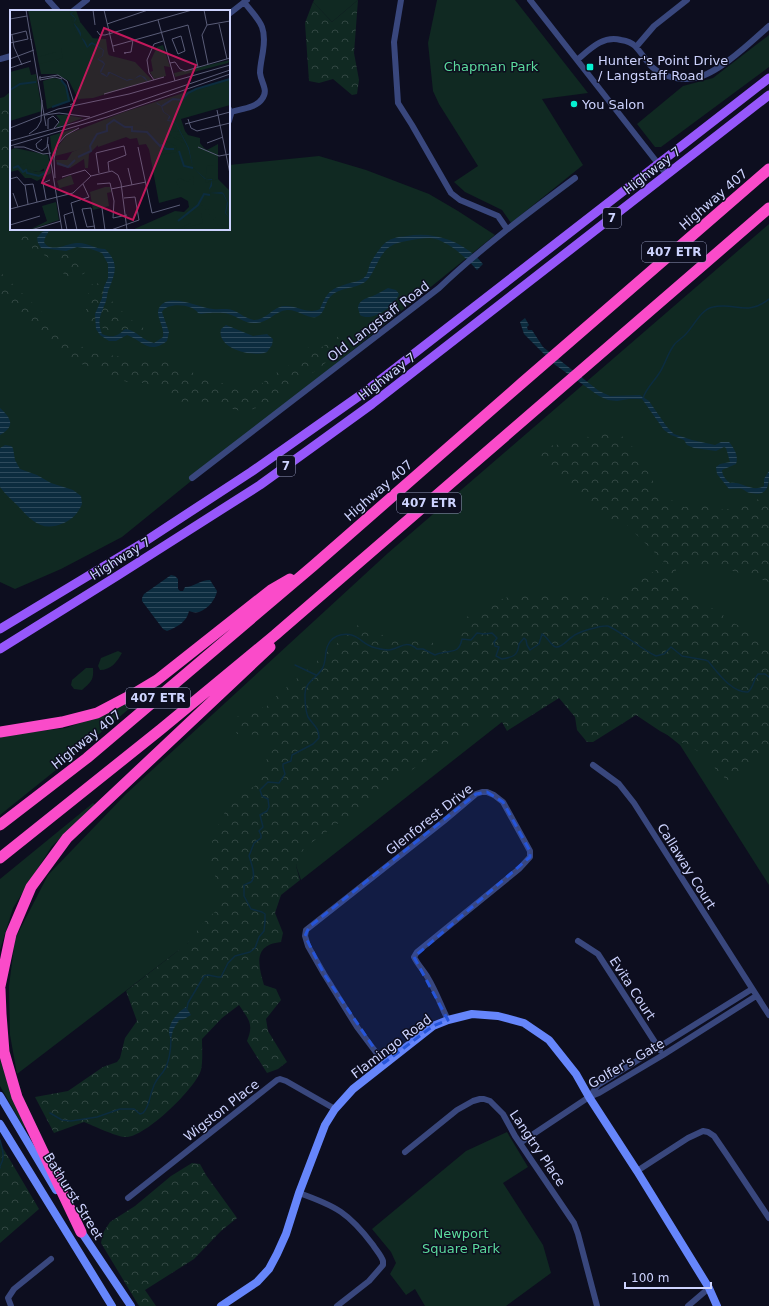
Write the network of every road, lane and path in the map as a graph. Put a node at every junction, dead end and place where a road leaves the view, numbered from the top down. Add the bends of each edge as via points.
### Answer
1 (48, 0) edge
2 (87, 0) edge
3 (401, 0) edge
4 (530, 0) edge
5 (687, 0) edge
6 (245, 1) edge
7 (57, 10) edge
8 (74, 10) edge
9 (230, 13) edge
10 (769, 26) edge
11 (636, 47) junction
12 (10, 56) edge
13 (0, 59) edge
14 (577, 60) junction
15 (769, 78) edge
16 (769, 95) edge
17 (230, 110) edge
18 (658, 163) junction
19 (769, 169) edge
20 (667, 175) junction
21 (575, 178) dead end
22 (769, 208) edge
23 (507, 229) junction
24 (192, 478) dead end
25 (313, 566) junction
26 (311, 604) junction
27 (0, 629) edge
28 (0, 648) edge
29 (0, 732) edge
30 (593, 765) dead end
31 (0, 825) edge
32 (0, 858) edge
33 (578, 941) dead end
34 (0, 987) edge
35 (752, 989) junction
36 (756, 996) junction
37 (769, 1016) edge
38 (448, 1020) junction
39 (658, 1048) junction
40 (663, 1055) junction
41 (384, 1064) junction
42 (0, 1096) edge
43 (589, 1097) junction
44 (335, 1109) junction
45 (0, 1124) edge
46 (520, 1143) junction
47 (405, 1152) dead end
48 (637, 1171) junction
49 (299, 1193) junction
50 (128, 1198) dead end
51 (769, 1218) edge
52 (81, 1232) junction
53 (51, 1259) dead end
54 (709, 1288) junction
55 (12, 1306) edge
56 (112, 1306) edge
57 (132, 1306) edge
58 (222, 1306) edge
59 (337, 1306) edge
60 (597, 1306) edge
61 (688, 1306) edge
62 (717, 1306) edge

1 - 7 street
2 - 8 street
3 - 23 street via 394,42 398,103 451,193 460,200 498,216
4 - 14 street
5 - 11 street via 654,26
6 - 9 street
6 - 17 street via 261,23 265,36 260,72 265,92 262,100 254,105
10 - 11 street via 723,64 694,79 678,79 659,72
11 - 14 street via 628,41 611,38 597,44
12 - 13 street
14 - 18 street
15 - 18 main road, Highway 7 / 7
16 - 20 main road, Highway 7 / 7
18 - 20 street
18 - 27 main road, Highway 7 / 7 via 362,394 174,523
19 - 25 highway, Highway 407 / 407 ETR
20 - 28 main road, Highway 7 / 7 via 372,404 260,485
21 - 23 street, Old Langstaff Road
22 - 26 highway, 407 ETR
23 - 24 street, Old Langstaff Road via 438,288
25 - 29 highway via 271,590 157,680 137,692 97,713 62,722
25 - 31 highway, Highway 407 / 407 ETR via 87,758
26 - 32 highway, 407 ETR via 154,735
26 - 34 highway via 258,659 67,838 31,886 11,934
30 - 35 street, Callaway Court via 619,784 634,803
33 - 39 street, Evita Court via 598,954
34 - 52 highway via 4,1052 17,1097
35 - 36 street, Callaway Court
35 - 39 street, Golfer's Gate
36 - 37 street, Callaway Court
36 - 40 street, Golfer's Gate
38 - 41 street, Flamingo Road via 433,1026
38 - 41 street, Glenforest Drive via 428,978 414,957 530,857 528,846 503,802 487,792 476,794 306,930 308,946 324,974
38 - 43 street, Flamingo Road via 472,1014 498,1016 524,1023 550,1040 576,1074
39 - 40 street, Evita Court
39 - 43 street, Golfer's Gate via 598,1085
40 - 43 street, Golfer's Gate
41 - 44 street, Flamingo Road via 353,1089
42 - 52 street, Bathurst Street
43 - 46 street
43 - 48 street, Flamingo Road
44 - 49 street, Flamingo Road via 325,1125
44 - 50 street, Wigston Place via 286,1081 277,1080
45 - 56 street, Bathurst Street
46 - 47 street, Langtry Place via 503,1114 490,1101 480,1098 457,1110
46 - 60 street, Langtry Place via 574,1223
48 - 51 street via 688,1138 703,1131 708,1132 728,1155
48 - 54 street, Flamingo Road
49 - 58 street, Flamingo Road via 286,1234 269,1269 257,1282
49 - 59 street via 326,1203 348,1216 382,1258 383,1265 369,1281
52 - 57 street, Bathurst Street
53 - 55 street via 14,1289 8,1298
54 - 61 street
54 - 62 street, Flamingo Road

